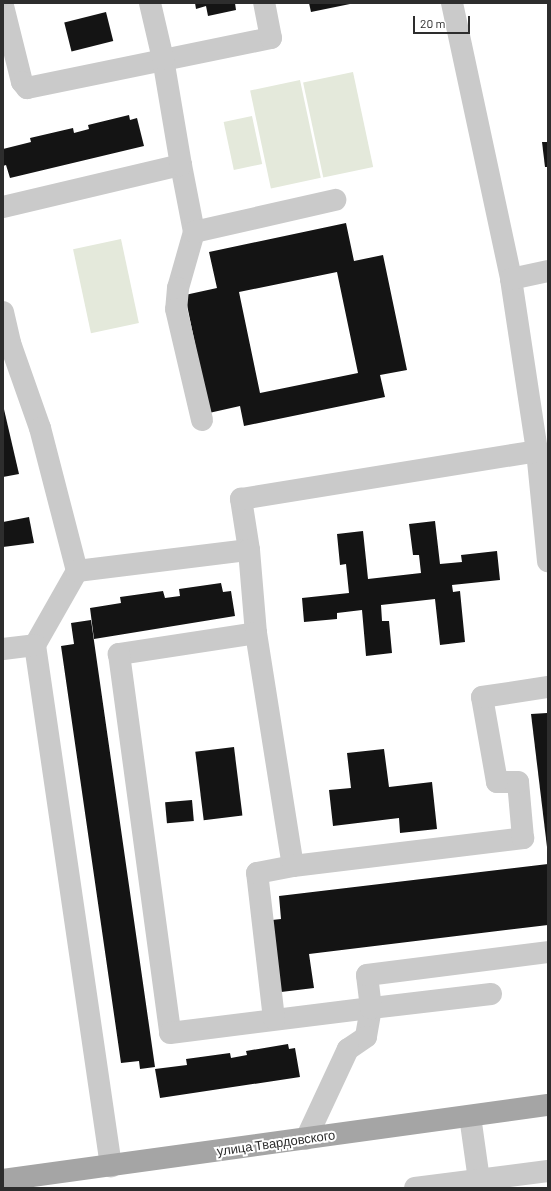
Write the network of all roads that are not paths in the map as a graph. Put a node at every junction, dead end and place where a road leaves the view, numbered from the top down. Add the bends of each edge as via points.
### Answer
1 (150, 3) edge
2 (264, 3) edge
3 (452, 3) edge
4 (3, 6) edge
5 (163, 59) junction
6 (181, 165) junction
7 (335, 200) dead end
8 (3, 206) edge
9 (194, 232) junction
10 (548, 271) edge
11 (511, 279) junction
12 (3, 312) edge
13 (202, 420) dead end
14 (537, 451) junction
15 (249, 550) junction
16 (548, 561) edge
17 (77, 571) junction
18 (256, 633) junction
19 (34, 645) junction
20 (3, 649) edge
21 (548, 687) edge
22 (293, 866) junction
23 (548, 952) edge
24 (491, 994) dead end
25 (371, 1008) junction
26 (274, 1019) junction
27 (548, 1105) edge
28 (470, 1116) junction
29 (306, 1139) junction
30 (111, 1166) junction
31 (548, 1171) edge
32 (3, 1180) edge
33 (479, 1180) junction
34 (510, 1182) edge
35 (415, 1188) edge

1 - 5 lane
2 - 5 lane via 271,38
3 - 11 lane
4 - 5 lane via 22,82 27,88
5 - 6 lane
6 - 8 lane
6 - 9 lane
7 - 9 lane
9 - 13 lane via 178,288 176,309
10 - 11 lane
11 - 14 lane
12 - 17 lane via 10,343 40,428
14 - 15 lane via 241,499
14 - 16 lane
15 - 17 lane
15 - 18 lane
17 - 19 lane
18 - 22 lane
18 - 26 lane via 119,654 170,1034
19 - 20 lane
19 - 30 lane
21 - 22 lane via 482,697 497,782 518,782 523,838
22 - 26 lane via 257,873
23 - 25 lane via 368,974
24 - 25 lane
25 - 26 lane
25 - 29 lane via 366,1037 348,1049
27 - 28 main road, улица Твардовского
28 - 29 main road, улица Твардовского
28 - 33 lane
29 - 30 main road, улица Твардовского
30 - 32 main road, улица Твардовского
31 - 34 lane
33 - 34 lane
33 - 35 lane

